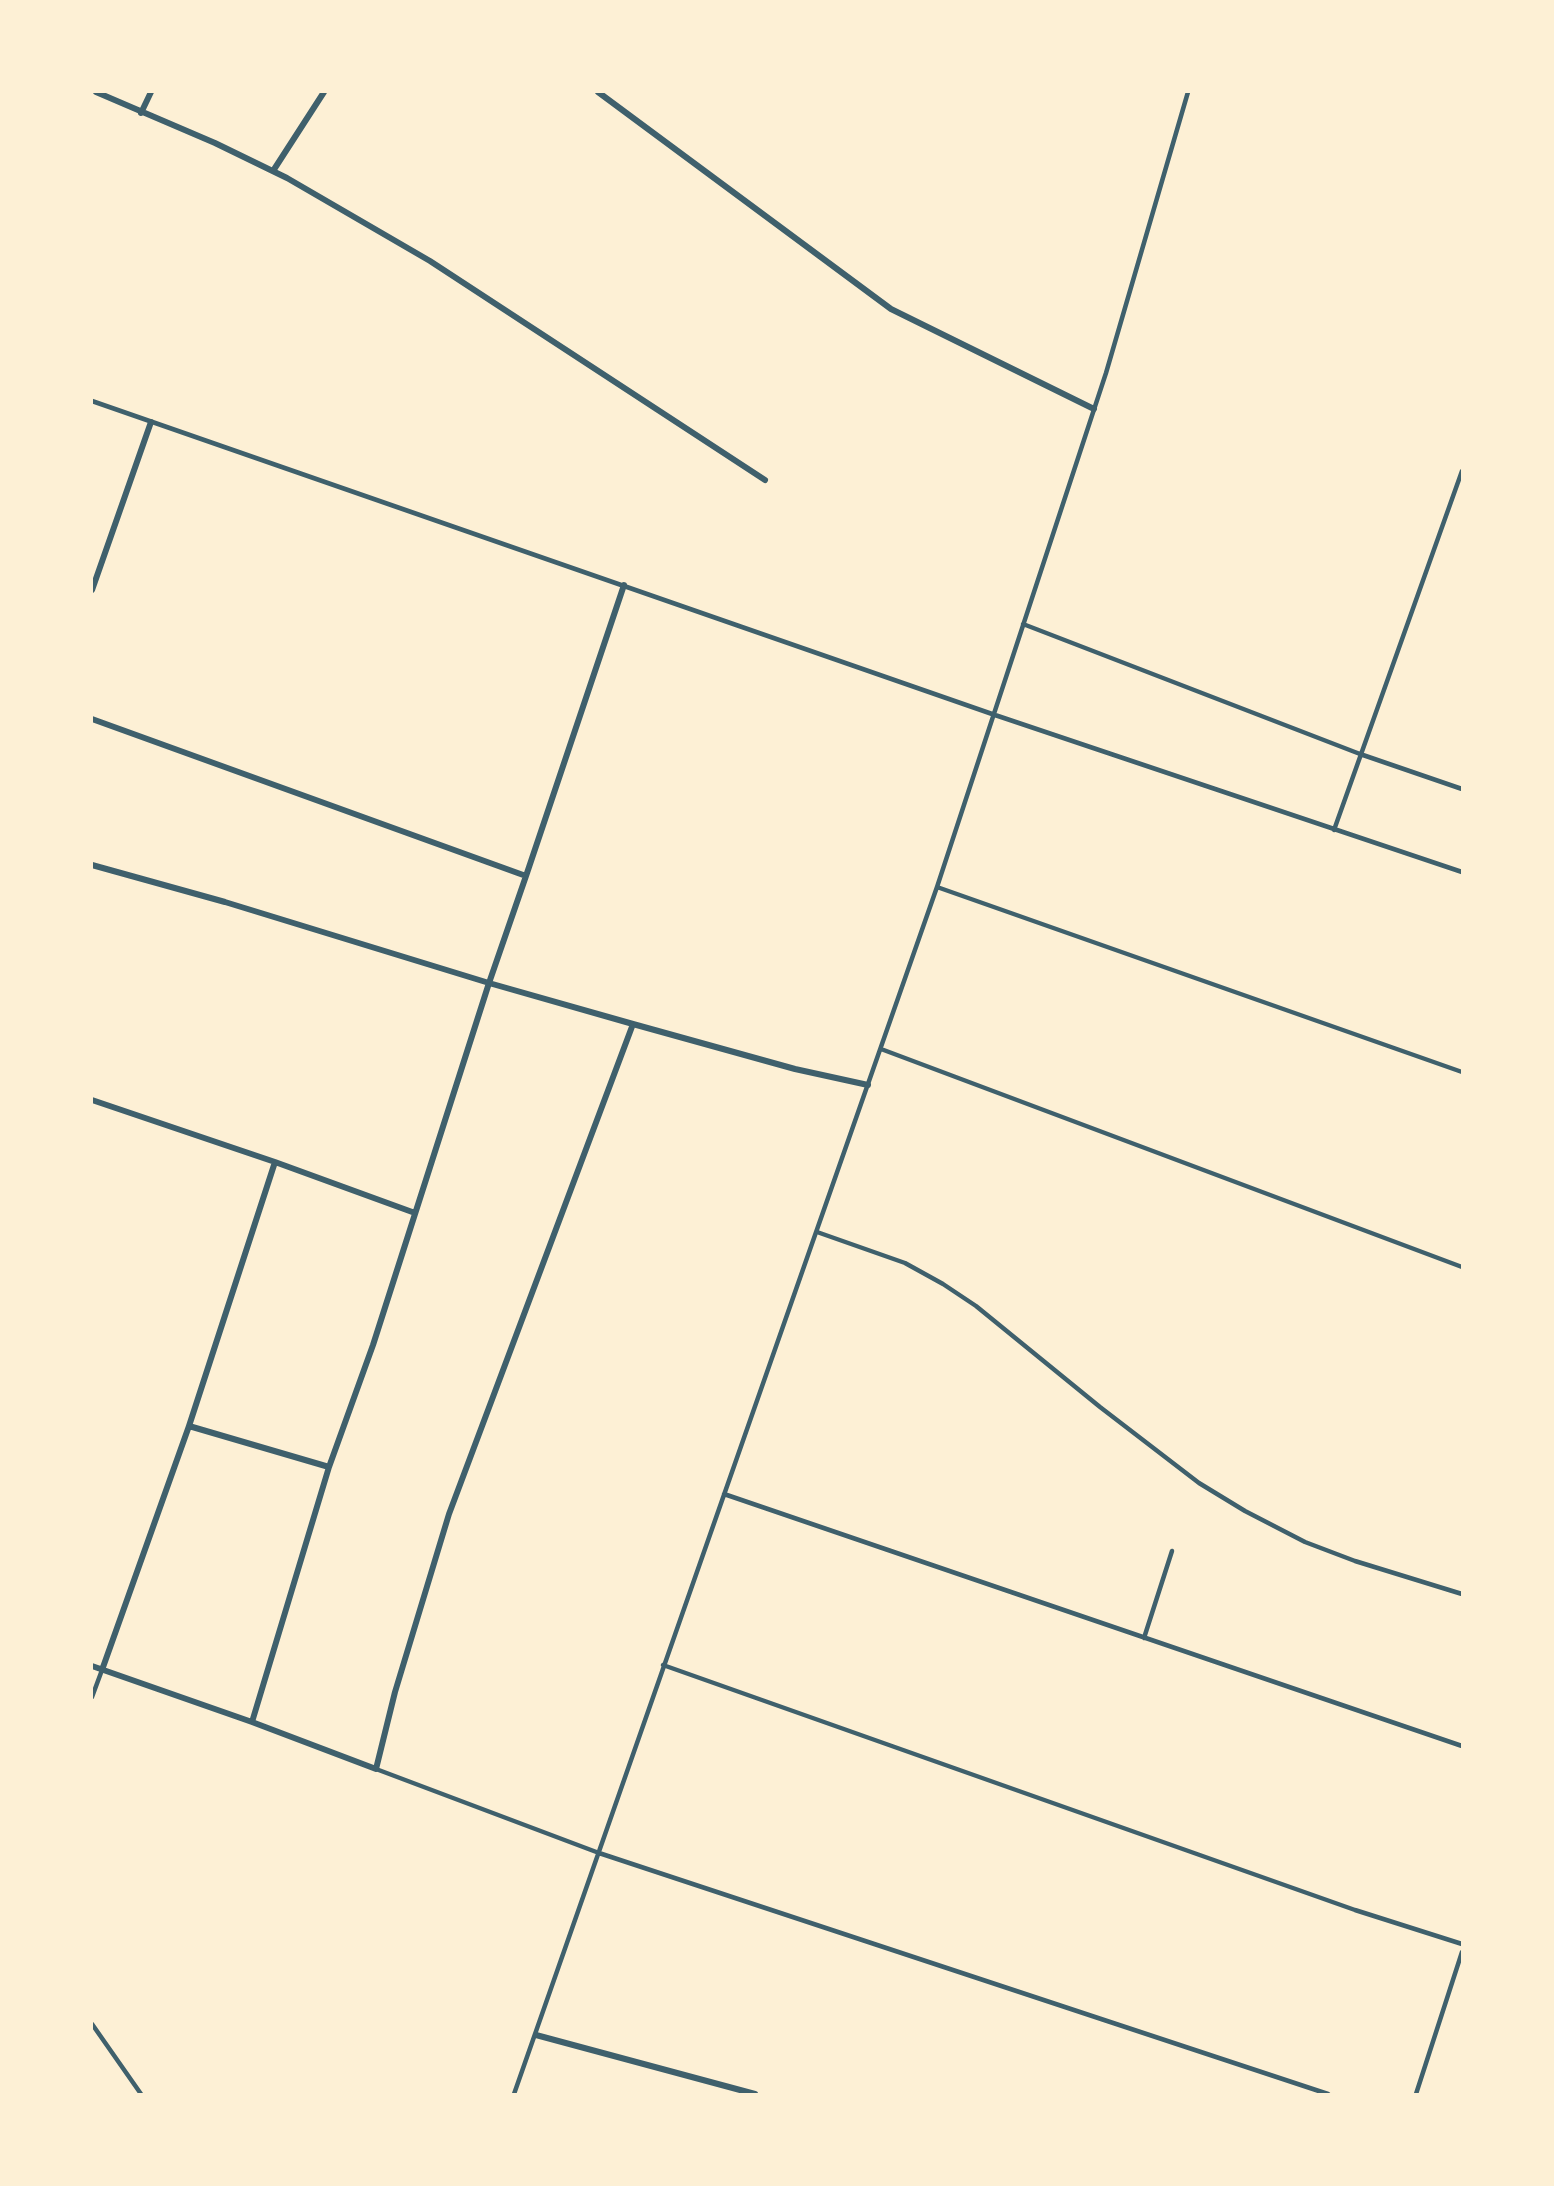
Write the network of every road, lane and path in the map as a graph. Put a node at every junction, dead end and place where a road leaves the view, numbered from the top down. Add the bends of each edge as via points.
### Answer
1 (96, 92) edge
2 (151, 92) edge
3 (324, 92) edge
4 (598, 92) edge
5 (1188, 92) edge
6 (141, 113) junction
7 (273, 171) junction
8 (92, 402) edge
9 (1094, 409) junction
10 (151, 422) junction
11 (1462, 471) edge
12 (765, 480) dead end
13 (624, 585) junction
14 (92, 590) edge
15 (1023, 624) junction
16 (995, 715) junction
17 (92, 719) edge
18 (1360, 754) junction
19 (1462, 789) edge
20 (1334, 830) junction
21 (92, 865) edge
22 (1462, 872) edge
23 (526, 876) junction
24 (937, 887) junction
25 (489, 983) junction
26 (633, 1024) junction
27 (880, 1049) junction
28 (1462, 1072) edge
29 (868, 1085) junction
30 (92, 1100) edge
31 (275, 1162) junction
32 (415, 1213) junction
33 (817, 1232) junction
34 (1462, 1267) edge
35 (189, 1426) junction
36 (329, 1467) junction
37 (724, 1494) junction
38 (1172, 1551) dead end
39 (1462, 1594) edge
40 (1144, 1638) junction
41 (663, 1665) junction
42 (92, 1666) edge
43 (102, 1670) junction
44 (92, 1697) edge
45 (252, 1722) junction
46 (1462, 1746) edge
47 (376, 1768) junction
48 (599, 1853) junction
49 (1462, 1944) edge
50 (1462, 1952) edge
51 (92, 2024) edge
52 (536, 2035) junction
53 (141, 2094) edge
54 (514, 2094) edge
55 (755, 2094) edge
56 (1328, 2094) edge
57 (1416, 2094) edge

1 - 6 street
2 - 6 street
3 - 7 street
4 - 9 street via 891,309
5 - 9 lane
6 - 7 street
7 - 12 street via 430,261
8 - 10 lane
9 - 15 lane
10 - 13 lane
10 - 14 street
11 - 18 lane
13 - 16 lane
13 - 23 street
15 - 16 lane
15 - 18 lane
16 - 20 lane
16 - 24 lane
17 - 23 street
18 - 19 lane
18 - 20 lane
20 - 22 lane
21 - 25 street
23 - 25 street
24 - 27 lane
24 - 28 lane
25 - 26 street
25 - 32 street
26 - 29 street
26 - 47 street via 449,1514
27 - 29 lane
27 - 34 lane
29 - 33 lane
30 - 31 street
31 - 32 street
31 - 35 street
32 - 36 street
33 - 37 lane
33 - 39 lane via 905,1263 943,1284 1199,1483 1245,1512 1335,1554
35 - 36 street
35 - 43 street
36 - 45 street
37 - 40 lane
37 - 41 lane
38 - 40 lane
40 - 46 lane
41 - 48 lane
41 - 49 lane via 1355,1910
42 - 43 street
43 - 44 lane
43 - 45 street
45 - 47 street
47 - 48 lane
48 - 52 lane
48 - 56 lane
50 - 57 lane
51 - 53 lane
52 - 54 lane
52 - 55 street

